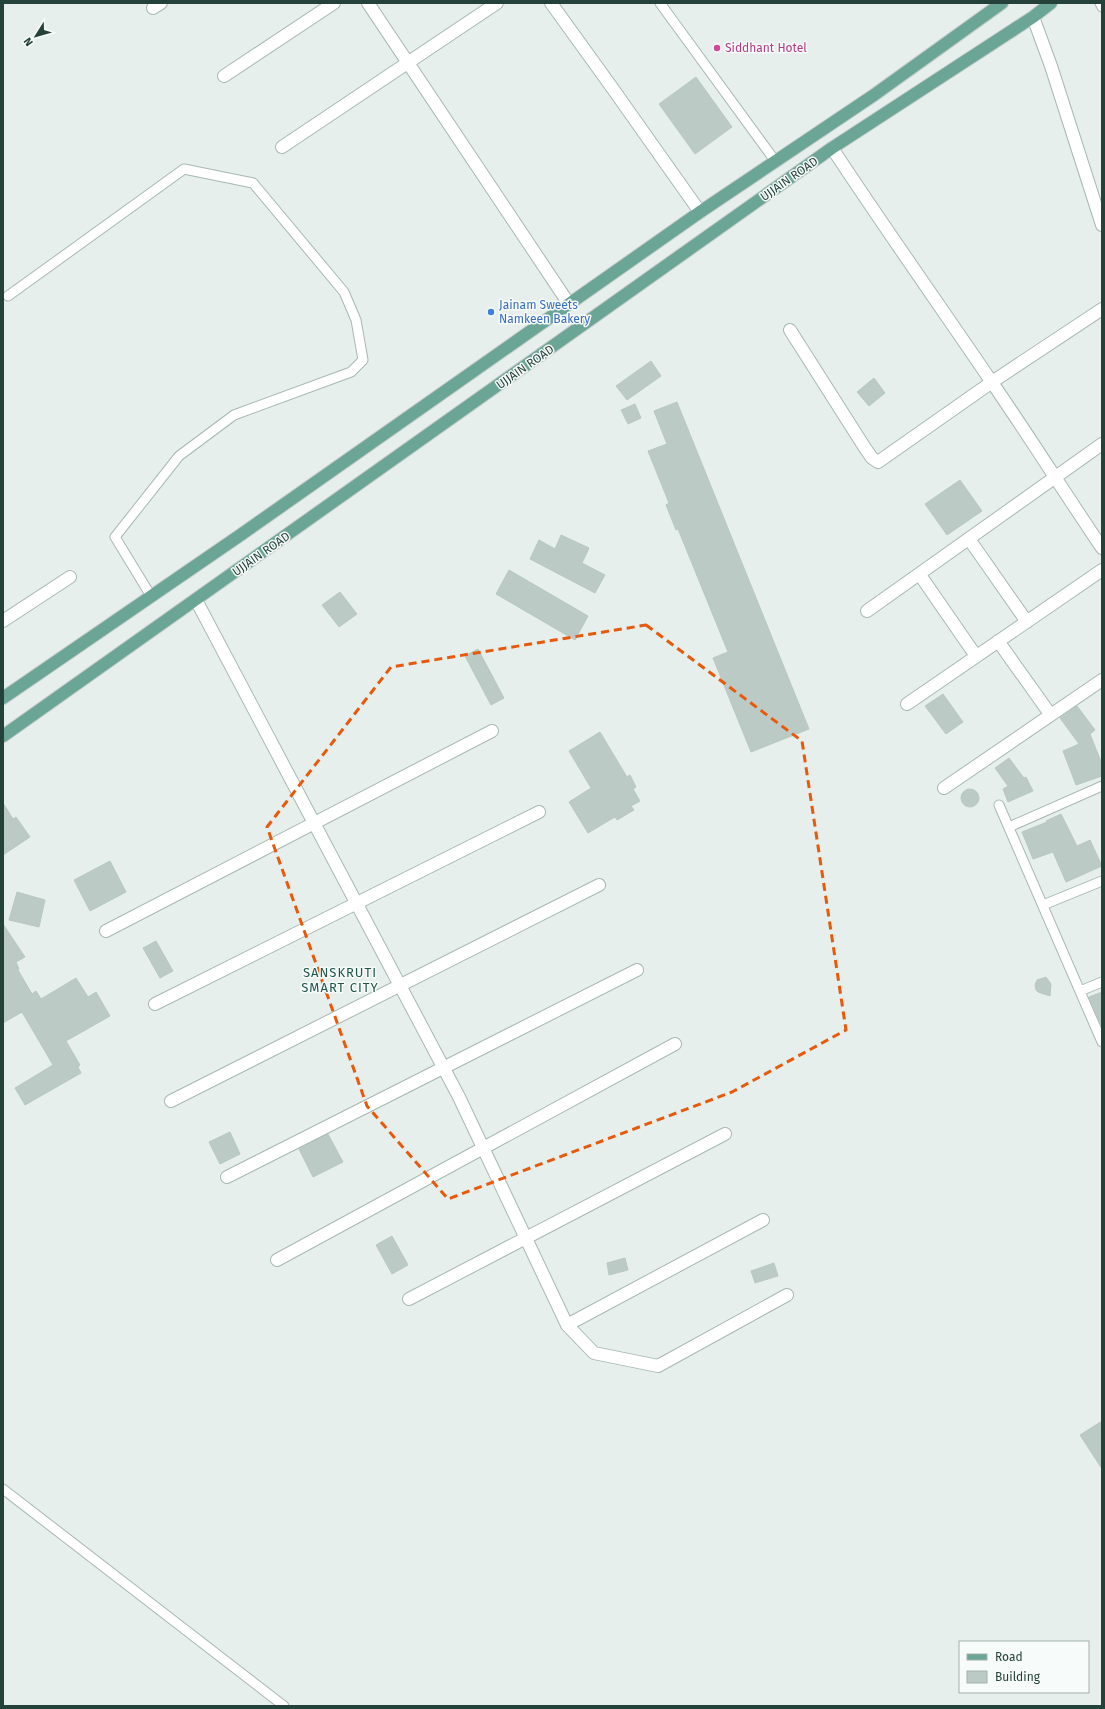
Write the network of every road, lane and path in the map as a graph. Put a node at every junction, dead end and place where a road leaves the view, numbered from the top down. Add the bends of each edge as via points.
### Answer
1 (334, 3) edge
2 (368, 3) edge
3 (497, 3) edge
4 (551, 3) edge
5 (660, 3) edge
6 (1002, 3) edge
7 (1051, 3) edge
8 (1100, 3) edge
9 (1102, 7) edge
10 (1033, 17) junction
11 (408, 63) junction
12 (224, 76) dead end
13 (282, 147) dead end
14 (832, 148) junction
15 (776, 162) junction
16 (700, 212) junction
17 (1102, 225) edge
18 (8, 296) dead end
19 (569, 304) junction
20 (1102, 309) edge
21 (790, 330) dead end
22 (992, 382) junction
23 (1102, 444) edge
24 (1054, 478) junction
25 (969, 539) junction
26 (1102, 548) edge
27 (1102, 570) edge
28 (920, 574) junction
29 (70, 577) dead end
30 (151, 596) junction
31 (196, 600) junction
32 (867, 611) dead end
33 (3, 621) edge
34 (1027, 622) junction
35 (998, 641) junction
36 (976, 656) junction
37 (1102, 680) edge
38 (3, 698) edge
39 (907, 704) dead end
40 (1050, 714) junction
41 (492, 731) dead end
42 (3, 736) edge
43 (1102, 786) edge
44 (944, 788) dead end
45 (999, 804) dead end
46 (539, 812) dead end
47 (315, 823) junction
48 (1009, 827) junction
49 (1102, 881) edge
50 (599, 885) dead end
51 (357, 903) junction
52 (1043, 905) junction
53 (106, 931) dead end
54 (637, 970) dead end
55 (1102, 982) edge
56 (400, 985) junction
57 (1080, 991) junction
58 (155, 1004) dead end
59 (1102, 1042) edge
60 (675, 1044) dead end
61 (444, 1067) junction
62 (171, 1101) dead end
63 (725, 1134) dead end
64 (484, 1148) junction
65 (227, 1177) dead end
66 (763, 1220) dead end
67 (526, 1238) junction
68 (277, 1260) dead end
69 (787, 1294) dead end
70 (409, 1299) dead end
71 (567, 1325) junction
72 (3, 1489) edge
73 (284, 1706) edge

1 - 12 street
2 - 11 street
3 - 11 street
4 - 16 street
5 - 15 lane
6 - 15 main road, UJJAIN ROAD
7 - 10 main road, UJJAIN ROAD
8 - 9 lane
10 - 14 main road, UJJAIN ROAD
10 - 17 street
11 - 13 street
11 - 19 street
14 - 22 street via 900,251
14 - 31 main road, UJJAIN ROAD
15 - 16 main road, UJJAIN ROAD
16 - 19 main road, UJJAIN ROAD
18 - 30 lane via 184,169 253,182 344,292 356,320 363,360 351,372 234,415 179,456 115,537
19 - 30 main road, UJJAIN ROAD
20 - 22 street
21 - 22 street via 865,448 878,462
22 - 24 street
23 - 24 street
24 - 25 street
24 - 26 street
25 - 28 street
25 - 34 street
27 - 34 street
28 - 32 street
28 - 36 street
29 - 33 street
30 - 38 main road, UJJAIN ROAD
31 - 42 main road, UJJAIN ROAD
31 - 47 street
34 - 35 street
35 - 36 street
35 - 40 street
36 - 39 street
37 - 40 street
40 - 44 street
41 - 47 street
43 - 48 lane
45 - 48 lane
46 - 51 street
47 - 51 street
47 - 53 street
48 - 52 lane
49 - 52 lane
50 - 56 street
51 - 56 street
51 - 58 street
52 - 57 lane
54 - 61 street
55 - 57 lane
56 - 61 street
56 - 62 street
57 - 59 lane
60 - 64 street
61 - 64 street
61 - 65 street
63 - 67 street
64 - 67 street
64 - 68 street
66 - 71 street
67 - 70 street
67 - 71 street
69 - 71 street via 658,1366 594,1352
72 - 73 lane

